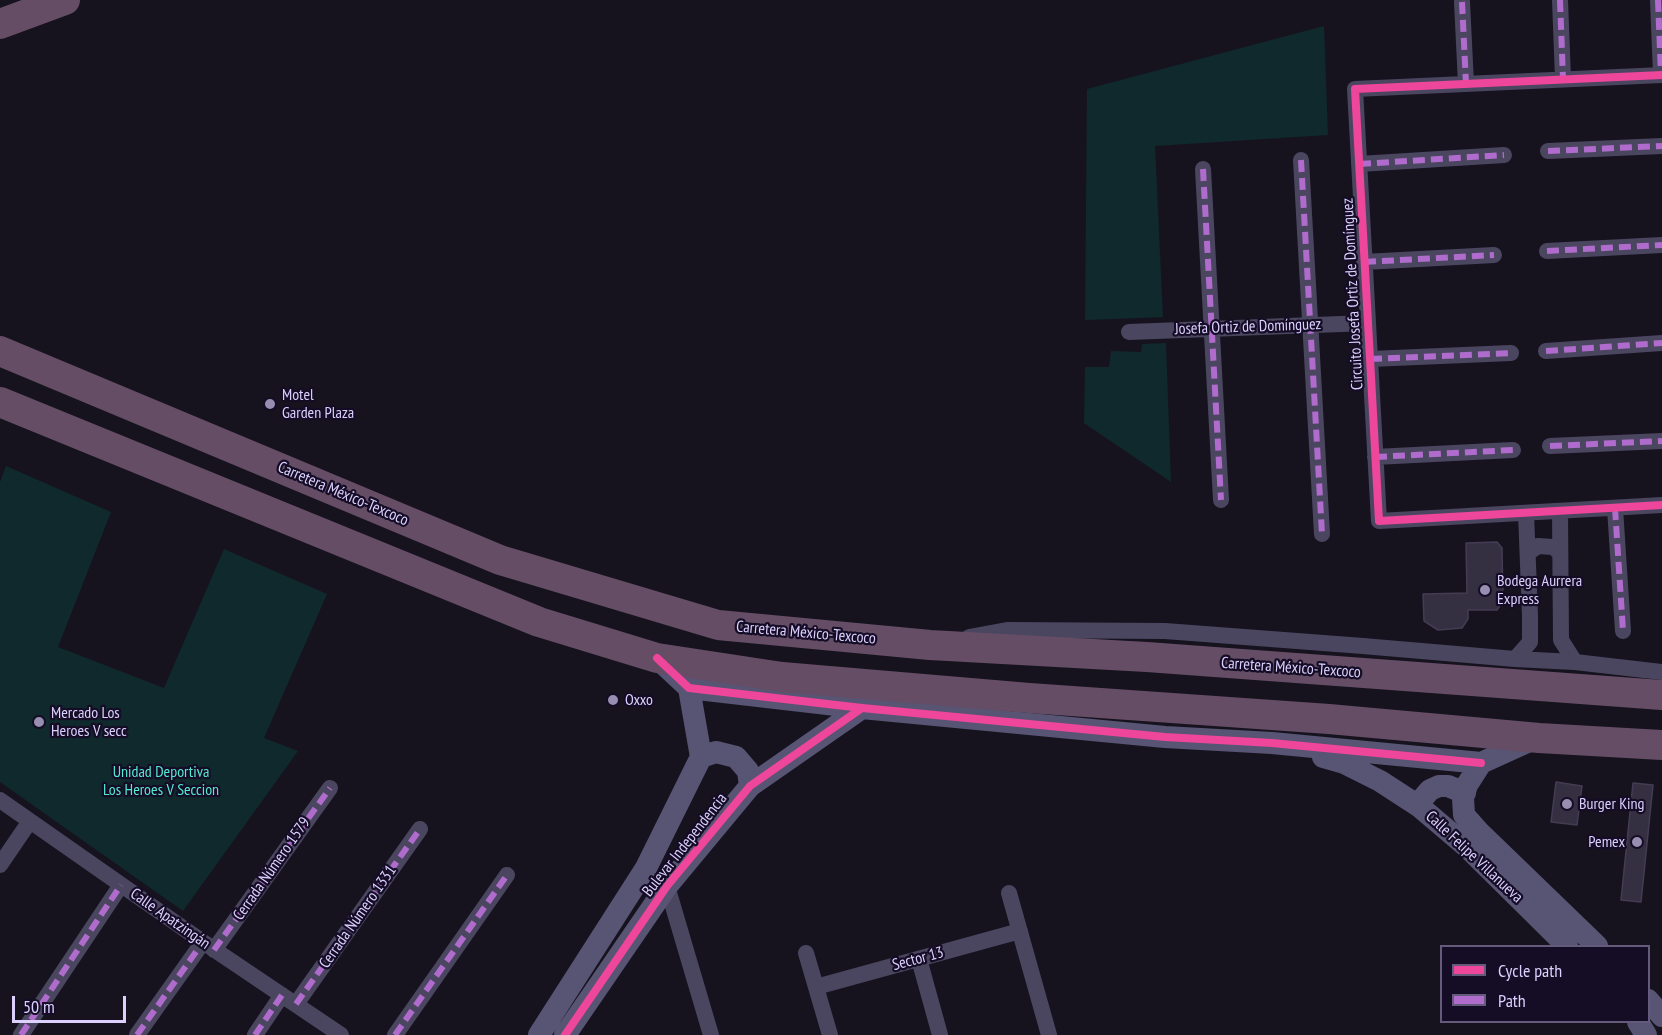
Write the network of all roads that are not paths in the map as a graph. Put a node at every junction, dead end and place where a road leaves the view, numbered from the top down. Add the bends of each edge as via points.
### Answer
1 (65, 0) edge
2 (1560, 0) edge
3 (1658, 0) edge
4 (1462, 2) dead end
5 (0, 24) edge
6 (1662, 75) edge
7 (1563, 79) junction
8 (1466, 84) junction
9 (1662, 146) edge
10 (1548, 151) dead end
11 (1504, 155) dead end
12 (1301, 160) dead end
13 (1359, 164) junction
14 (1203, 168) dead end
15 (1662, 245) edge
16 (1547, 251) dead end
17 (1494, 255) dead end
18 (1364, 262) junction
19 (1368, 323) junction
20 (1309, 324) junction
21 (1213, 329) junction
22 (1129, 332) dead end
23 (1662, 343) edge
24 (0, 351) edge
25 (1546, 351) dead end
26 (1511, 353) dead end
27 (1370, 359) junction
28 (0, 402) edge
29 (0, 424) edge
30 (77, 434) junction
31 (1662, 441) edge
32 (1550, 446) dead end
33 (1513, 450) dead end
34 (1376, 457) junction
35 (1221, 500) dead end
36 (1662, 505) edge
37 (1616, 508) junction
38 (1560, 511) junction
39 (1526, 513) junction
40 (1322, 534) dead end
41 (1560, 553) junction
42 (1528, 554) junction
43 (1560, 614) junction
44 (1530, 616) junction
45 (1623, 631) dead end
46 (930, 645) junction
47 (657, 658) junction
48 (1515, 659) junction
49 (1575, 662) junction
50 (1662, 672) edge
51 (689, 687) junction
52 (1662, 695) edge
53 (862, 708) junction
54 (1539, 738) junction
55 (1272, 743) junction
56 (1662, 745) edge
57 (701, 757) junction
58 (1481, 763) junction
59 (750, 786) junction
60 (330, 788) dead end
61 (1465, 793) junction
62 (0, 800) edge
63 (1420, 807) junction
64 (30, 821) junction
65 (420, 829) dead end
66 (0, 865) edge
67 (507, 875) dead end
68 (121, 885) junction
69 (667, 886) junction
70 (1009, 893) dead end
71 (1020, 931) junction
72 (1566, 945) edge
73 (1596, 945) edge
74 (208, 946) junction
75 (806, 953) dead end
76 (919, 959) junction
77 (816, 987) junction
78 (289, 1000) junction
79 (1650, 1002) edge
80 (1662, 1016) edge
81 (21, 1035) edge
82 (137, 1035) edge
83 (255, 1035) edge
84 (341, 1035) edge
85 (395, 1035) edge
86 (539, 1035) edge
87 (565, 1035) edge
88 (711, 1035) edge
89 (830, 1035) edge
90 (940, 1035) edge
91 (1049, 1035) edge

1 - 5 highway
2 - 7 street
3 - 6 street
4 - 8 street
6 - 7 street, Circuito Josefa Ortiz de Domínguez
7 - 8 street, Circuito Josefa Ortiz de Domínguez
8 - 13 street, Circuito Josefa Ortiz de Domínguez via 1355,89
9 - 10 street
11 - 13 street
12 - 20 street
13 - 18 street, Circuito Josefa Ortiz de Domínguez
14 - 21 street
15 - 16 street
17 - 18 street
18 - 19 street, Circuito Josefa Ortiz de Domínguez
19 - 20 street, Josefa Ortiz de Domínguez
19 - 27 street, Circuito Josefa Ortiz de Domínguez
20 - 21 street, Josefa Ortiz de Domínguez
20 - 40 street
21 - 22 street, Josefa Ortiz de Domínguez
21 - 35 street
23 - 25 street
24 - 46 highway, Carretera México-Texcoco via 500,560 718,625
26 - 27 street
27 - 34 street, Circuito Josefa Ortiz de Domínguez
28 - 30 highway
29 - 30 highway
30 - 47 highway via 539,622
31 - 32 street
33 - 34 street
34 - 39 street, Circuito Josefa Ortiz de Domínguez via 1379,521
36 - 37 street, Circuito Josefa Ortiz de Domínguez
37 - 38 street, Circuito Josefa Ortiz de Domínguez
37 - 45 street
38 - 39 street, Circuito Josefa Ortiz de Domínguez
38 - 41 street
39 - 42 street
41 - 42 street via 1552,547 1538,546
41 - 43 street
42 - 44 street
43 - 44 street via 1552,619 1536,620
43 - 49 street via 1561,640
44 - 48 street via 1530,642
46 - 48 street via 1007,630 1165,632
46 - 52 highway, Carretera México-Texcoco
47 - 51 street
47 - 54 highway via 782,677
48 - 49 street
49 - 50 street
51 - 53 street
51 - 57 street
53 - 55 street via 1165,737
53 - 59 street, Bulevar Independencia
54 - 56 highway
54 - 58 street
55 - 58 street
55 - 63 street, Calle Felipe Villanueva via 1344,763
57 - 59 street via 716,752 736,757 748,771
57 - 86 street, Bulevar Independencia via 646,868
58 - 61 street
59 - 69 street, Bulevar Independencia
60 - 74 street, Cerrada Número 1579
61 - 63 street via 1439,786 1430,790
61 - 73 street, Calle Felipe Villanueva via 1464,815
62 - 64 street, Calle Apatzingán
63 - 72 street, Calle Felipe Villanueva via 1466,846
64 - 66 street
64 - 68 street, Calle Apatzingán
65 - 78 street, Cerrada Número 1331
67 - 85 street
68 - 74 street, Calle Apatzingán
68 - 81 street
69 - 87 street, Bulevar Independencia
69 - 88 street
70 - 71 street
71 - 76 street, Sector 13
71 - 91 street
74 - 78 street, Calle Apatzingán
74 - 82 street, Cerrada Número 1579
75 - 77 street
76 - 77 street, Sector 13
76 - 90 street
77 - 89 street
78 - 83 street, Cerrada Número 1331
78 - 84 street, Calle Apatzingán
79 - 80 street

